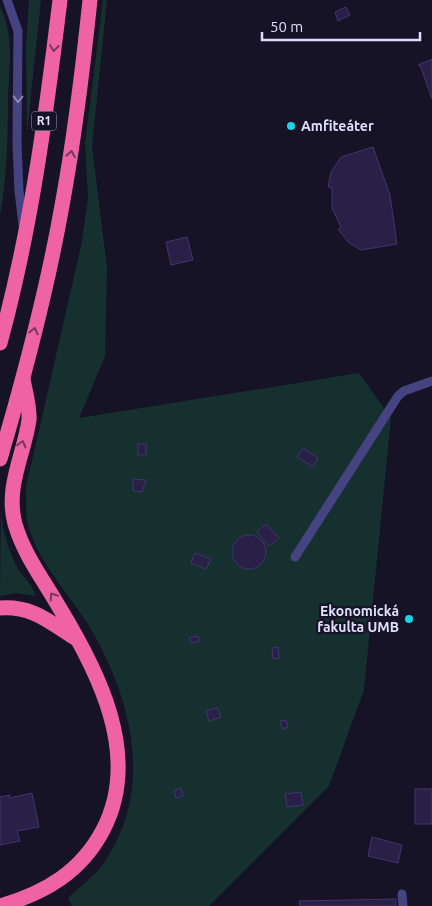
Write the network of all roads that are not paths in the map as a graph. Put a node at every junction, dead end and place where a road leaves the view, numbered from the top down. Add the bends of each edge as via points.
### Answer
1 (7, 0) edge
2 (60, 0) edge
3 (90, 0) edge
4 (25, 241) junction
5 (4, 322) edge
6 (0, 343) edge
7 (23, 379) junction
8 (432, 381) edge
9 (0, 459) edge
10 (295, 557) dead end
11 (0, 608) edge
12 (76, 639) junction
13 (402, 894) dead end
14 (0, 906) edge
15 (403, 906) edge

1 -> 4 lane via 18,31 17,143
2 -> 4 highway, R1
7 -> 3 highway, R1 via 64,194
4 - 5 highway, R1
5 - 6 highway, R1
7 - 9 highway, R1
12 -> 7 highway via 60,607 31,564 14,521 16,464 29,419
8 - 10 lane via 398,396
11 - 12 highway via 18,607 34,612
12 - 14 highway via 100,685 113,726 118,771 115,802 95,844 74,869 45,889
13 - 15 lane

